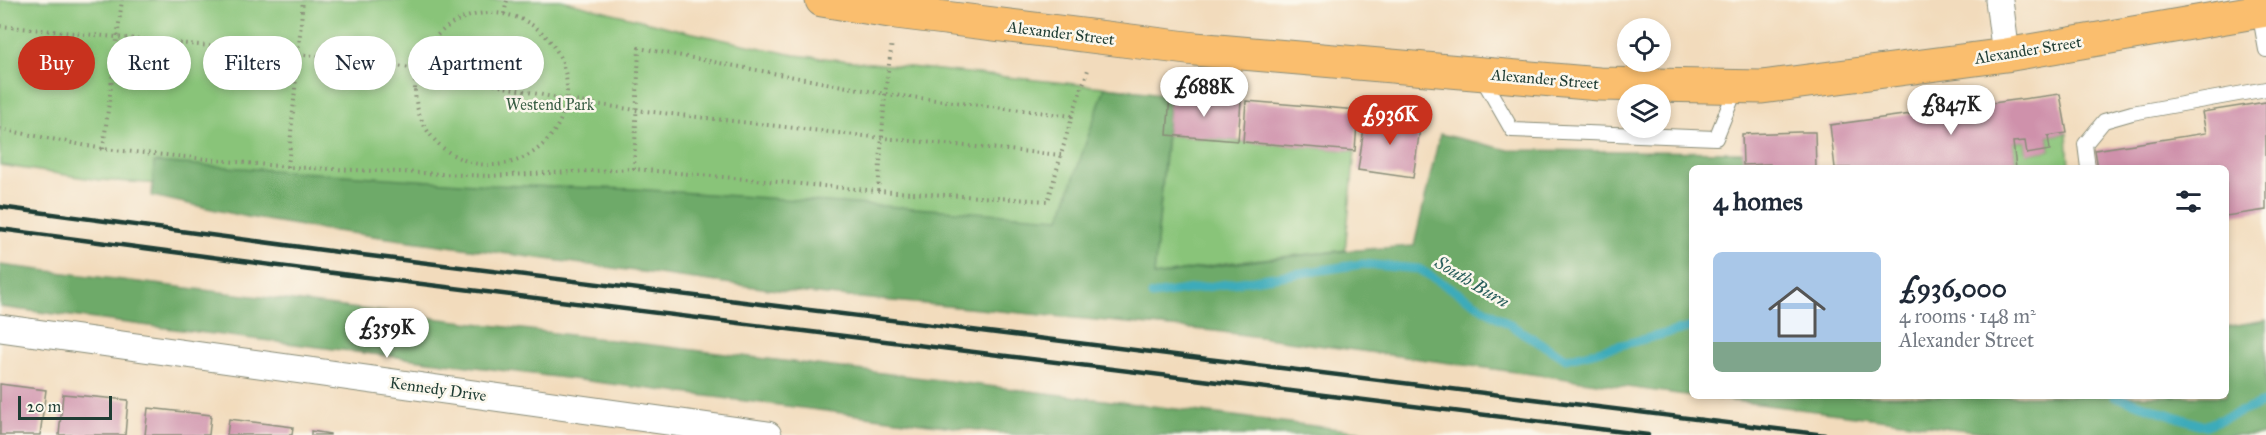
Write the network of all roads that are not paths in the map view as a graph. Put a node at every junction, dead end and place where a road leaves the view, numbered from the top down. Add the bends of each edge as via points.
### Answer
1 (822, 0) edge
2 (1999, 0) edge
3 (896, 6) edge
4 (2262, 10) edge
5 (2266, 50) edge
6 (2006, 55) junction
7 (1480, 74) junction
8 (1737, 86) junction
9 (2266, 89) edge
10 (2088, 165) edge
11 (0, 328) edge
12 (768, 435) edge

1 - 3 main road, Alexander Street
2 - 6 street
3 - 7 main road, Alexander Street via 1099,39
4 - 5 lane
4 - 6 main road, Alexander Street
6 - 8 main road, Alexander Street via 1762,87
7 - 8 main road, Alexander Street via 1599,84
7 - 8 lane via 1512,130 1716,138
9 - 10 lane via 2104,121 2085,144
11 - 12 street, Kennedy Drive

